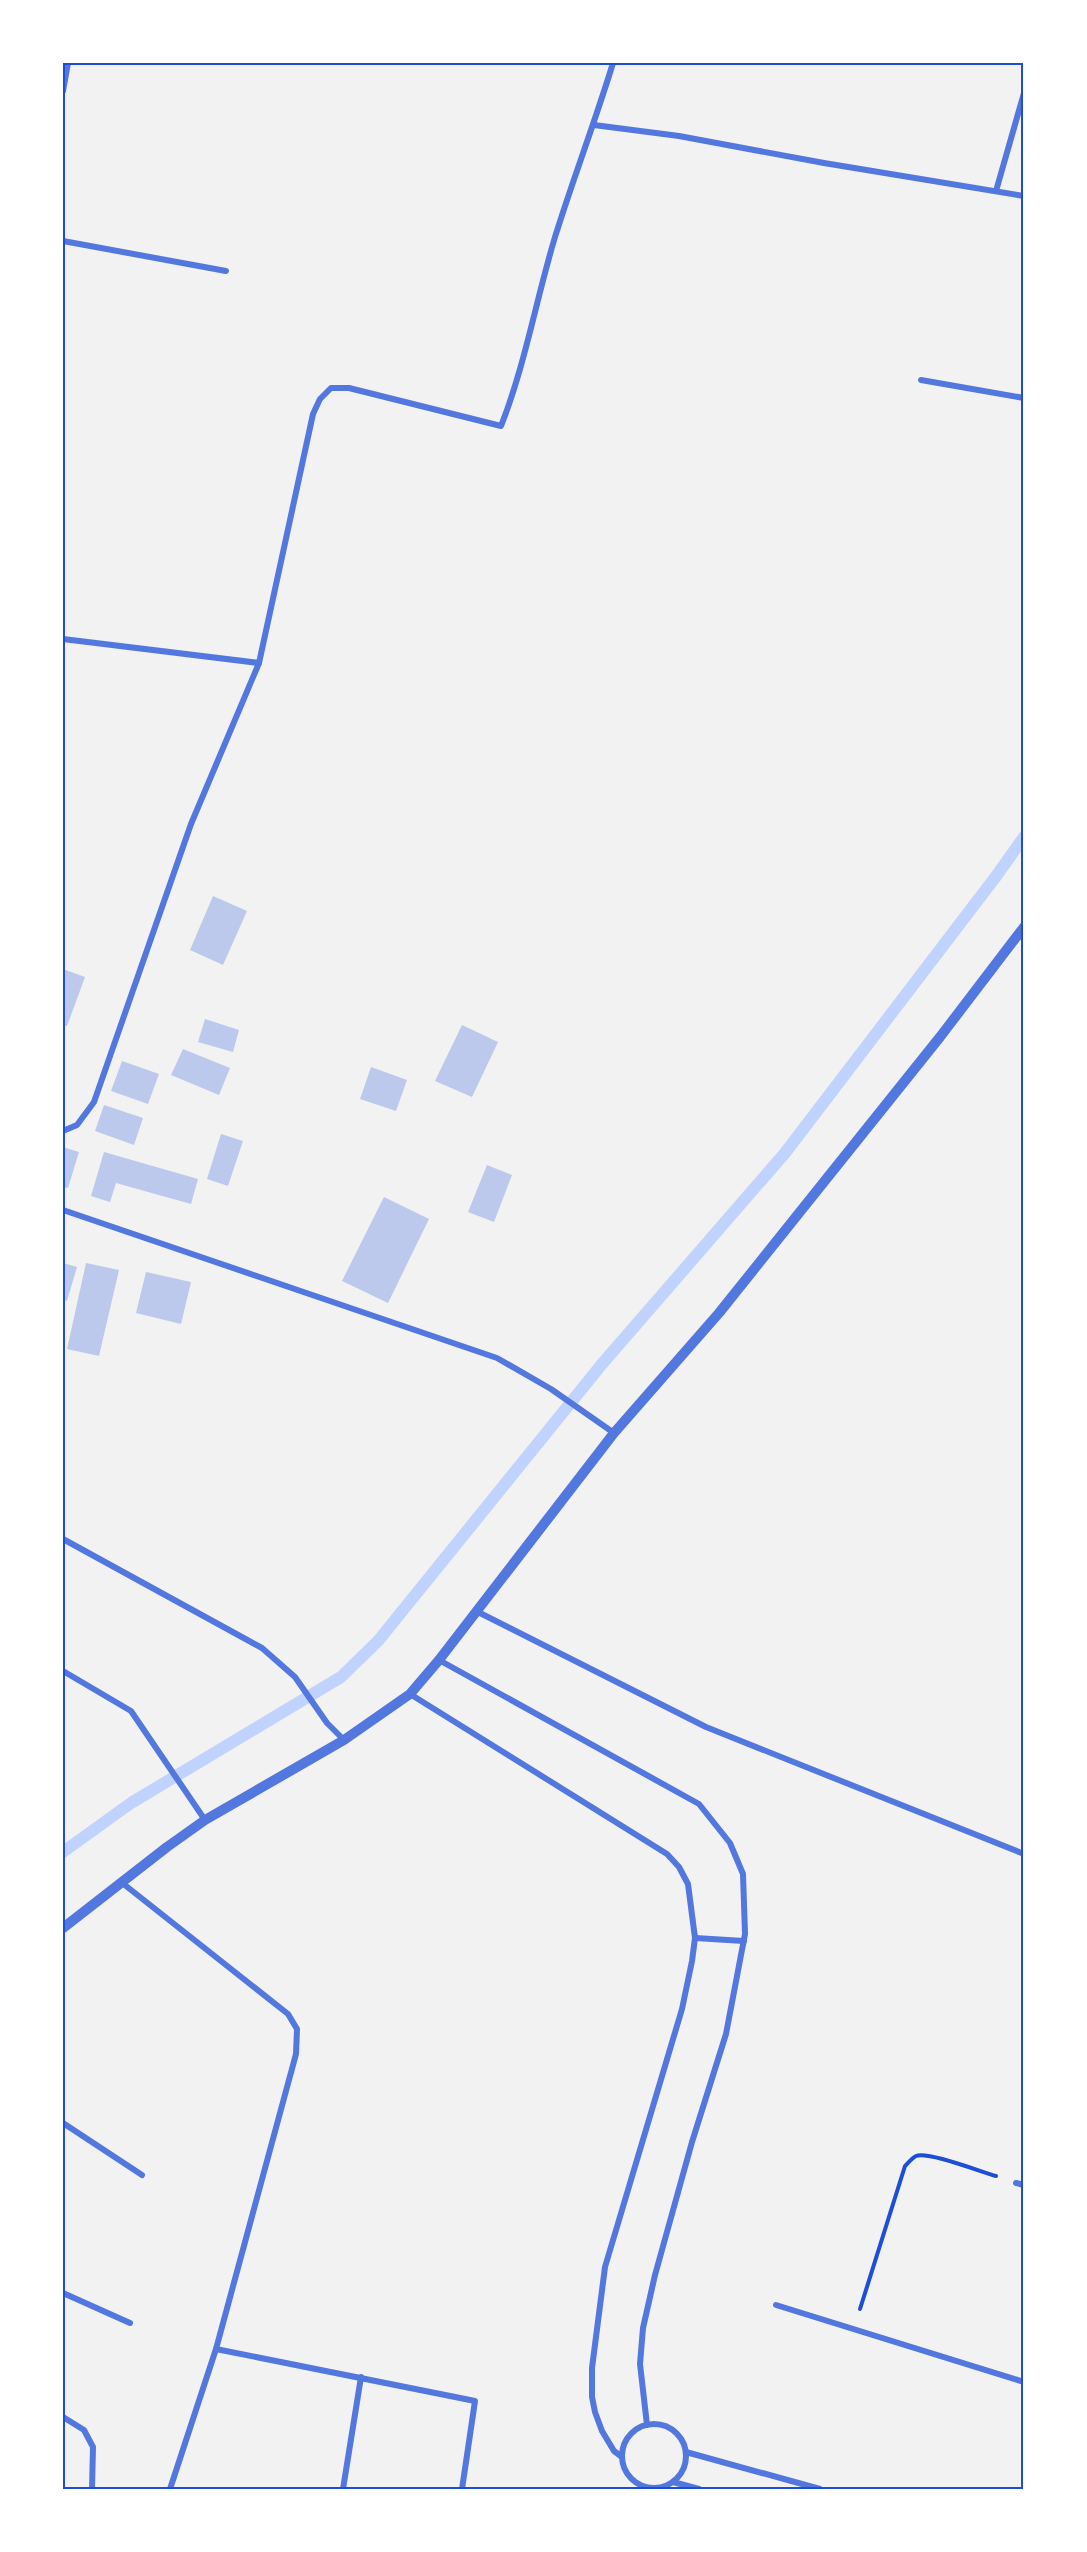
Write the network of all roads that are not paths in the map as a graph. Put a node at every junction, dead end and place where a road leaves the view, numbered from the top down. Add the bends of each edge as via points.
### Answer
1 (68, 63) edge
2 (613, 63) edge
3 (63, 91) edge
4 (1024, 93) edge
5 (594, 124) junction
6 (996, 191) junction
7 (1024, 196) edge
8 (63, 241) edge
9 (226, 271) dead end
10 (921, 380) dead end
11 (1024, 398) edge
12 (63, 639) edge
13 (259, 663) junction
14 (1024, 927) edge
15 (63, 1131) edge
16 (63, 1210) edge
17 (614, 1433) junction
18 (63, 1539) edge
19 (476, 1611) junction
20 (439, 1660) junction
21 (63, 1671) edge
22 (410, 1694) junction
23 (344, 1740) junction
24 (205, 1820) junction
25 (1024, 1854) edge
26 (121, 1882) junction
27 (63, 1928) edge
28 (695, 1938) junction
29 (744, 1941) junction
30 (63, 2123) edge
31 (142, 2175) dead end
32 (1016, 2183) road end
33 (1024, 2185) edge
34 (63, 2292) edge
35 (776, 2305) dead end
36 (130, 2323) dead end
37 (216, 2349) junction
38 (362, 2377) junction
39 (1024, 2382) edge
40 (63, 2417) edge
41 (647, 2425) junction
42 (686, 2452) junction
43 (622, 2457) junction
44 (673, 2482) junction
45 (92, 2489) edge
46 (170, 2489) edge
47 (343, 2489) edge
48 (462, 2489) edge
49 (699, 2489) edge
50 (820, 2489) edge

1 - 3 street
2 - 5 street
4 - 6 street
5 - 6 street
5 - 13 street via 555,237 501,426 349,388 331,388 320,399
6 - 7 street
8 - 9 street
10 - 11 street
12 - 13 street
13 - 15 street via 191,824 94,1102 77,1125
14 - 17 street via 719,1313
16 - 17 street via 497,1358 551,1389
17 - 19 street
18 - 23 street via 262,1648 295,1677
19 - 20 street
19 - 25 street via 706,1727
20 - 22 street
20 - 29 street via 699,1804 730,1843 742,1874
21 - 24 street via 131,1711
22 - 23 street
22 - 28 street via 667,1854 680,1867 688,1884
23 - 24 street
24 - 26 street
26 - 27 street
26 - 37 street via 288,2014 297,2029 296,2054
28 - 29 street
28 - 43 street via 682,2009 605,2267 592,2397 602,2431
29 - 41 street via 726,2034 692,2142 643,2328 640,2364
30 - 31 street
32 - 33 street
34 - 36 street
35 - 39 street
37 - 38 street
37 - 46 street
38 - 47 street
38 - 48 street via 475,2401
40 - 45 street via 84,2430 93,2447
41 - 42 street via 672,2429
41 - 43 street via 634,2431
42 - 44 street via 686,2464
42 - 50 street
43 - 44 street via 627,2474 640,2485 657,2488
44 - 49 street

